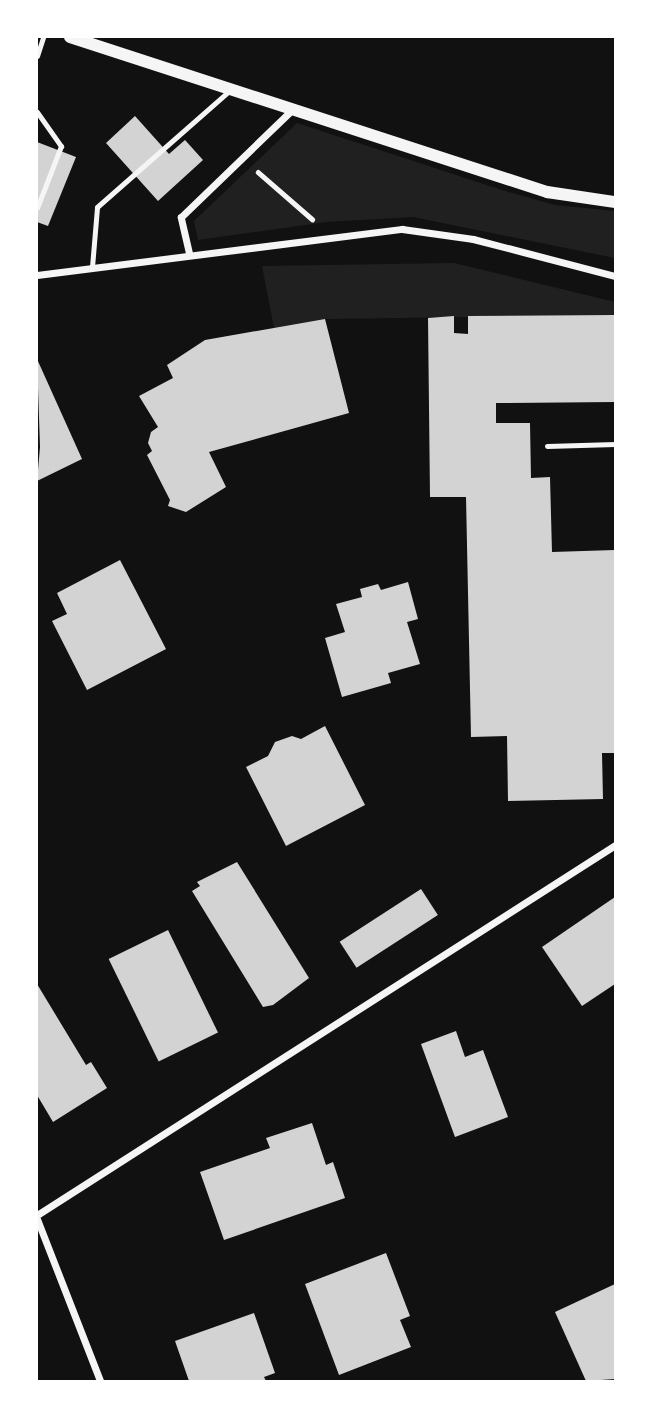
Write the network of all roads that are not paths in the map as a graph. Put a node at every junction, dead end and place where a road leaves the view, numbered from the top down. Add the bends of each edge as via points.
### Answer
1 (43, 37) edge
2 (70, 37) edge
3 (37, 56) edge
4 (231, 89) junction
5 (293, 109) junction
6 (37, 112) edge
7 (615, 202) edge
8 (37, 208) edge
9 (189, 253) junction
10 (92, 267) junction
11 (37, 275) edge
12 (615, 276) edge
13 (615, 444) edge
14 (547, 446) dead end
15 (615, 845) edge
16 (37, 1217) edge
17 (100, 1381) edge

1 - 3 lane
2 - 4 street
4 - 5 street
4 - 10 lane via 97,206
5 - 7 street via 547,192
5 - 9 street via 181,217
6 - 8 lane via 61,146
9 - 10 street
9 - 12 street via 402,229 473,239
10 - 11 street
13 - 14 lane
15 - 16 street
16 - 17 street

